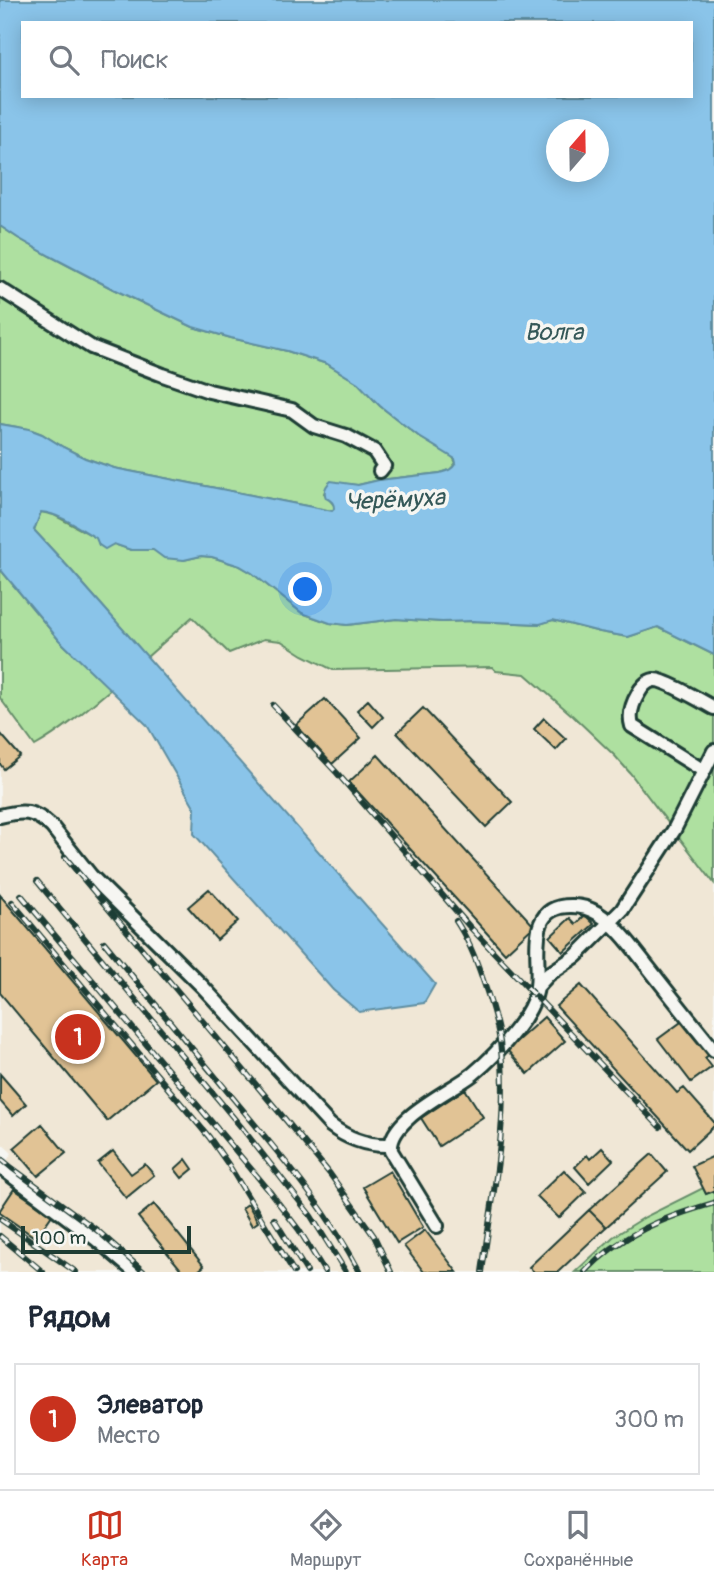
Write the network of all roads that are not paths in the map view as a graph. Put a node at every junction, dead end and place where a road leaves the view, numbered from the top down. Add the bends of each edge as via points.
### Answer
1 (0, 289) edge
2 (380, 471) dead end
3 (714, 708) edge
4 (714, 751) edge
5 (704, 771) junction
6 (0, 816) edge
7 (610, 923) junction
8 (538, 986) junction
9 (714, 1050) edge
10 (390, 1145) junction
11 (0, 1167) edge
12 (437, 1226) dead end
13 (135, 1272) edge

1 - 2 street via 117,358 209,391 292,410 314,426 374,451 384,466
3 - 5 street via 653,680 639,692 631,715 632,726
4 - 5 street
5 - 7 street via 659,856
6 - 10 street via 24,812 45,820 91,876 202,986 330,1125 357,1141
7 - 8 street
7 - 8 street via 580,906 549,911 537,938
7 - 9 street
8 - 10 street via 525,1017 500,1049 474,1074 408,1118
10 - 12 street
11 - 13 street

